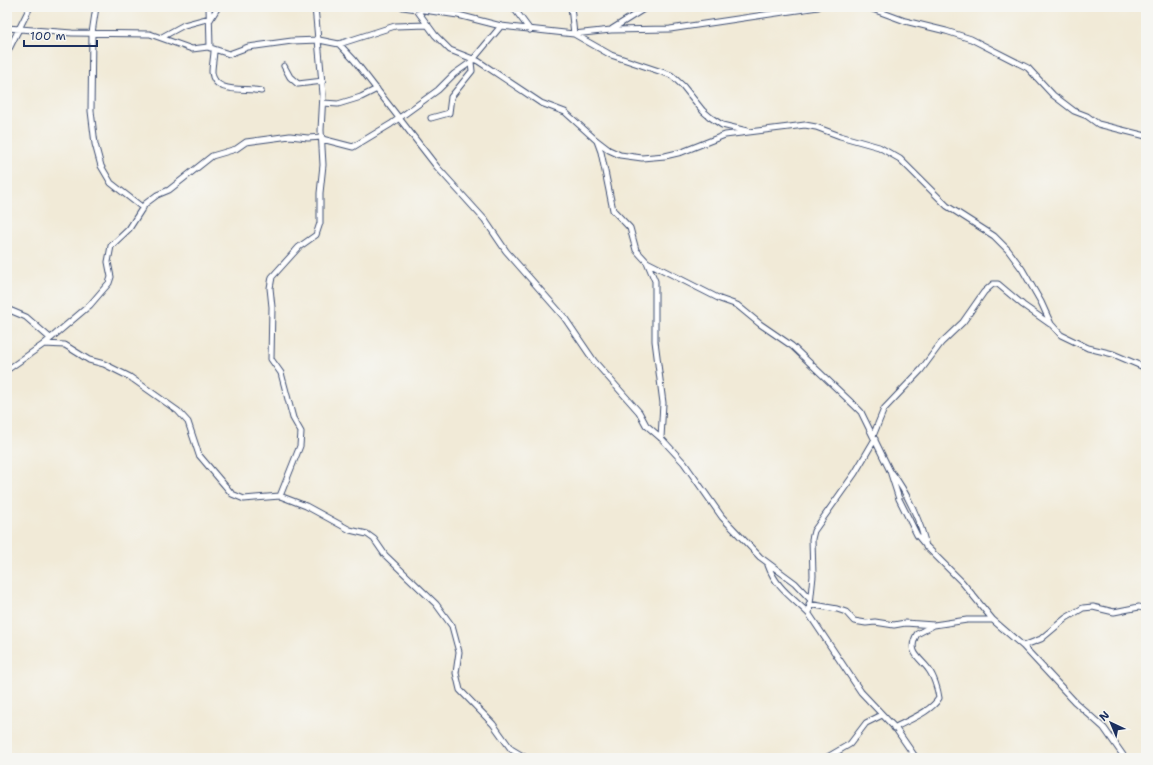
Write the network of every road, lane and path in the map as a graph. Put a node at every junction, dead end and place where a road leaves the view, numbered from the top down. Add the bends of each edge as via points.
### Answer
1 (30, 7) edge
2 (96, 7) edge
3 (209, 7) edge
4 (218, 7) edge
5 (315, 7) edge
6 (403, 7) edge
7 (513, 7) edge
8 (571, 7) edge
9 (647, 7) edge
10 (818, 7) edge
11 (867, 7) edge
12 (416, 9) junction
13 (210, 19) junction
14 (428, 25) junction
15 (501, 26) junction
16 (7, 28) edge
17 (18, 29) junction
18 (530, 30) junction
19 (611, 30) junction
20 (92, 33) junction
21 (574, 34) junction
22 (162, 37) junction
23 (319, 40) junction
24 (339, 44) junction
25 (212, 49) junction
26 (7, 53) edge
27 (472, 60) junction
28 (284, 66) dead end
29 (323, 81) junction
30 (377, 90) junction
31 (261, 91) dead end
32 (322, 103) junction
33 (399, 118) junction
34 (431, 118) dead end
35 (748, 132) junction
36 (1146, 136) edge
37 (322, 138) junction
38 (596, 140) junction
39 (143, 208) junction
40 (647, 262) junction
41 (7, 309) edge
42 (1051, 324) junction
43 (50, 338) junction
44 (44, 344) junction
45 (1146, 368) edge
46 (7, 370) edge
47 (661, 438) junction
48 (874, 438) junction
49 (280, 496) junction
50 (768, 564) junction
51 (809, 598) junction
52 (809, 604) junction
53 (1146, 609) edge
54 (809, 614) junction
55 (994, 620) junction
56 (934, 625) junction
57 (1023, 646) junction
58 (882, 715) junction
59 (894, 728) junction
60 (526, 758) edge
61 (826, 758) edge
62 (916, 758) edge
63 (1125, 758) edge

1 - 17 street
2 - 20 street
3 - 13 street
4 - 13 street
5 - 23 street
6 - 12 street
7 - 18 street
8 - 21 street
9 - 19 street
10 - 19 street via 670,29
11 - 36 street via 971,40 1028,68 1053,95 1074,111 1098,124
12 - 14 street
12 - 15 street via 458,15
13 - 22 street via 184,25
13 - 25 street
14 - 24 street via 395,26
14 - 27 street via 450,50
15 - 18 street
15 - 27 street
16 - 17 street
17 - 20 street via 54,33
17 - 26 street
18 - 21 street
19 - 21 street
20 - 22 street via 148,34
20 - 39 street via 91,111 98,157 111,183
21 - 35 street via 611,55 671,75 710,117 722,125
22 - 25 street via 192,49
23 - 24 street
23 - 25 street via 270,43 229,54
23 - 29 street
24 - 30 street
25 - 31 street via 212,73 220,85 230,90 247,88
27 - 33 street via 438,90
27 - 34 street via 472,71 451,97 449,113
27 - 38 street via 492,69 541,103 565,112
28 - 29 street via 290,77 298,84
29 - 32 street
30 - 32 street via 338,104
30 - 33 street
32 - 37 street
33 - 37 street via 353,147
33 - 47 street via 437,167 485,220 506,250 564,317 594,361 639,412 646,425
35 - 38 street via 725,135 682,152 642,158 620,155
35 - 42 street via 810,126 890,152 947,206 994,236 1008,250 1022,269
37 - 39 street via 290,136 246,142 236,149 212,156 172,189 157,195
37 - 49 street via 319,230 286,260 270,282 270,359 281,373 293,418 302,435
38 - 40 street via 614,210 630,228 636,250
39 - 43 street via 130,229 112,246 108,262 111,277 109,283 90,305
40 - 47 street via 655,282 654,341 663,402
40 - 48 street via 720,299 734,303 792,346 861,412
41 - 43 street via 26,316
42 - 45 street via 1072,342 1113,354
42 - 48 street via 1023,306 998,284 992,285 963,322 941,343 921,370 884,409
43 - 44 street
44 - 46 street
44 - 49 street via 65,345 89,360 104,364 130,377 178,411 188,422 199,455 232,494 244,498
47 - 50 street via 693,474 722,517
48 - 51 street via 855,473 814,531 813,576
48 - 55 street via 914,531
49 - 60 street via 306,506 350,530 371,536 386,555 432,600 452,626 460,652 456,673 460,690 493,724 510,750
50 - 51 street via 795,583
50 - 54 street via 780,588
51 - 52 street
52 - 54 street
52 - 56 street via 844,611 858,622
53 - 57 street via 1139,607 1114,612 1093,607 1085,608 1066,618 1041,639
54 - 58 street via 861,692
55 - 56 street via 967,620
55 - 57 street
56 - 59 street via 918,634 914,648 919,660 930,671 939,698 915,717
57 - 63 street via 1075,702 1104,728
58 - 59 street
58 - 61 street via 866,722 850,744
59 - 62 street

